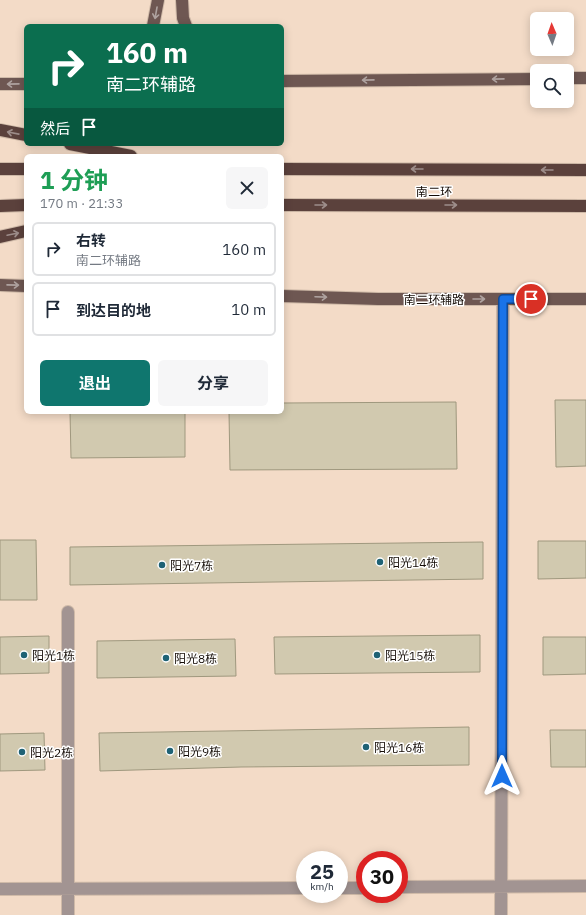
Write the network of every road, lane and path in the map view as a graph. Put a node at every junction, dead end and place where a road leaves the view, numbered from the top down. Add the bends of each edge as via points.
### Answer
1 (158, 0) edge
2 (182, 0) edge
3 (153, 24) edge
4 (185, 24) edge
5 (574, 78) edge
6 (586, 78) edge
7 (530, 79) edge
8 (284, 81) edge
9 (0, 84) edge
10 (24, 84) edge
11 (0, 130) edge
12 (24, 135) edge
13 (80, 146) edge
14 (121, 154) edge
15 (0, 169) edge
16 (24, 169) edge
17 (284, 169) edge
18 (586, 170) edge
19 (24, 205) edge
20 (284, 205) edge
21 (0, 206) edge
22 (586, 206) edge
23 (24, 231) edge
24 (0, 237) edge
25 (0, 285) edge
26 (24, 286) edge
27 (284, 296) edge
28 (503, 299) junction
29 (586, 299) edge
30 (68, 612) dead end
31 (586, 886) edge
32 (501, 887) junction
33 (296, 888) edge
34 (408, 888) edge
35 (0, 889) edge
36 (68, 889) junction
37 (68, 915) edge
38 (501, 915) edge

1 -> 3 main road
2 - 4 main road
5 - 6 main road
7 -> 8 main road
10 -> 9 main road
12 -> 11 highway
13 - 14 highway
15 - 16 highway
18 -> 17 highway, 南二环
19 - 21 highway
20 -> 22 highway, 南二环
24 -> 23 highway
25 -> 26 main road
27 -> 28 main road, 南二环辅路
28 - 29 main road, 南二环辅路
28 - 32 street
30 - 36 street
31 - 32 street
32 - 34 street
32 - 38 street
33 - 36 street
35 - 36 street
36 - 37 street

